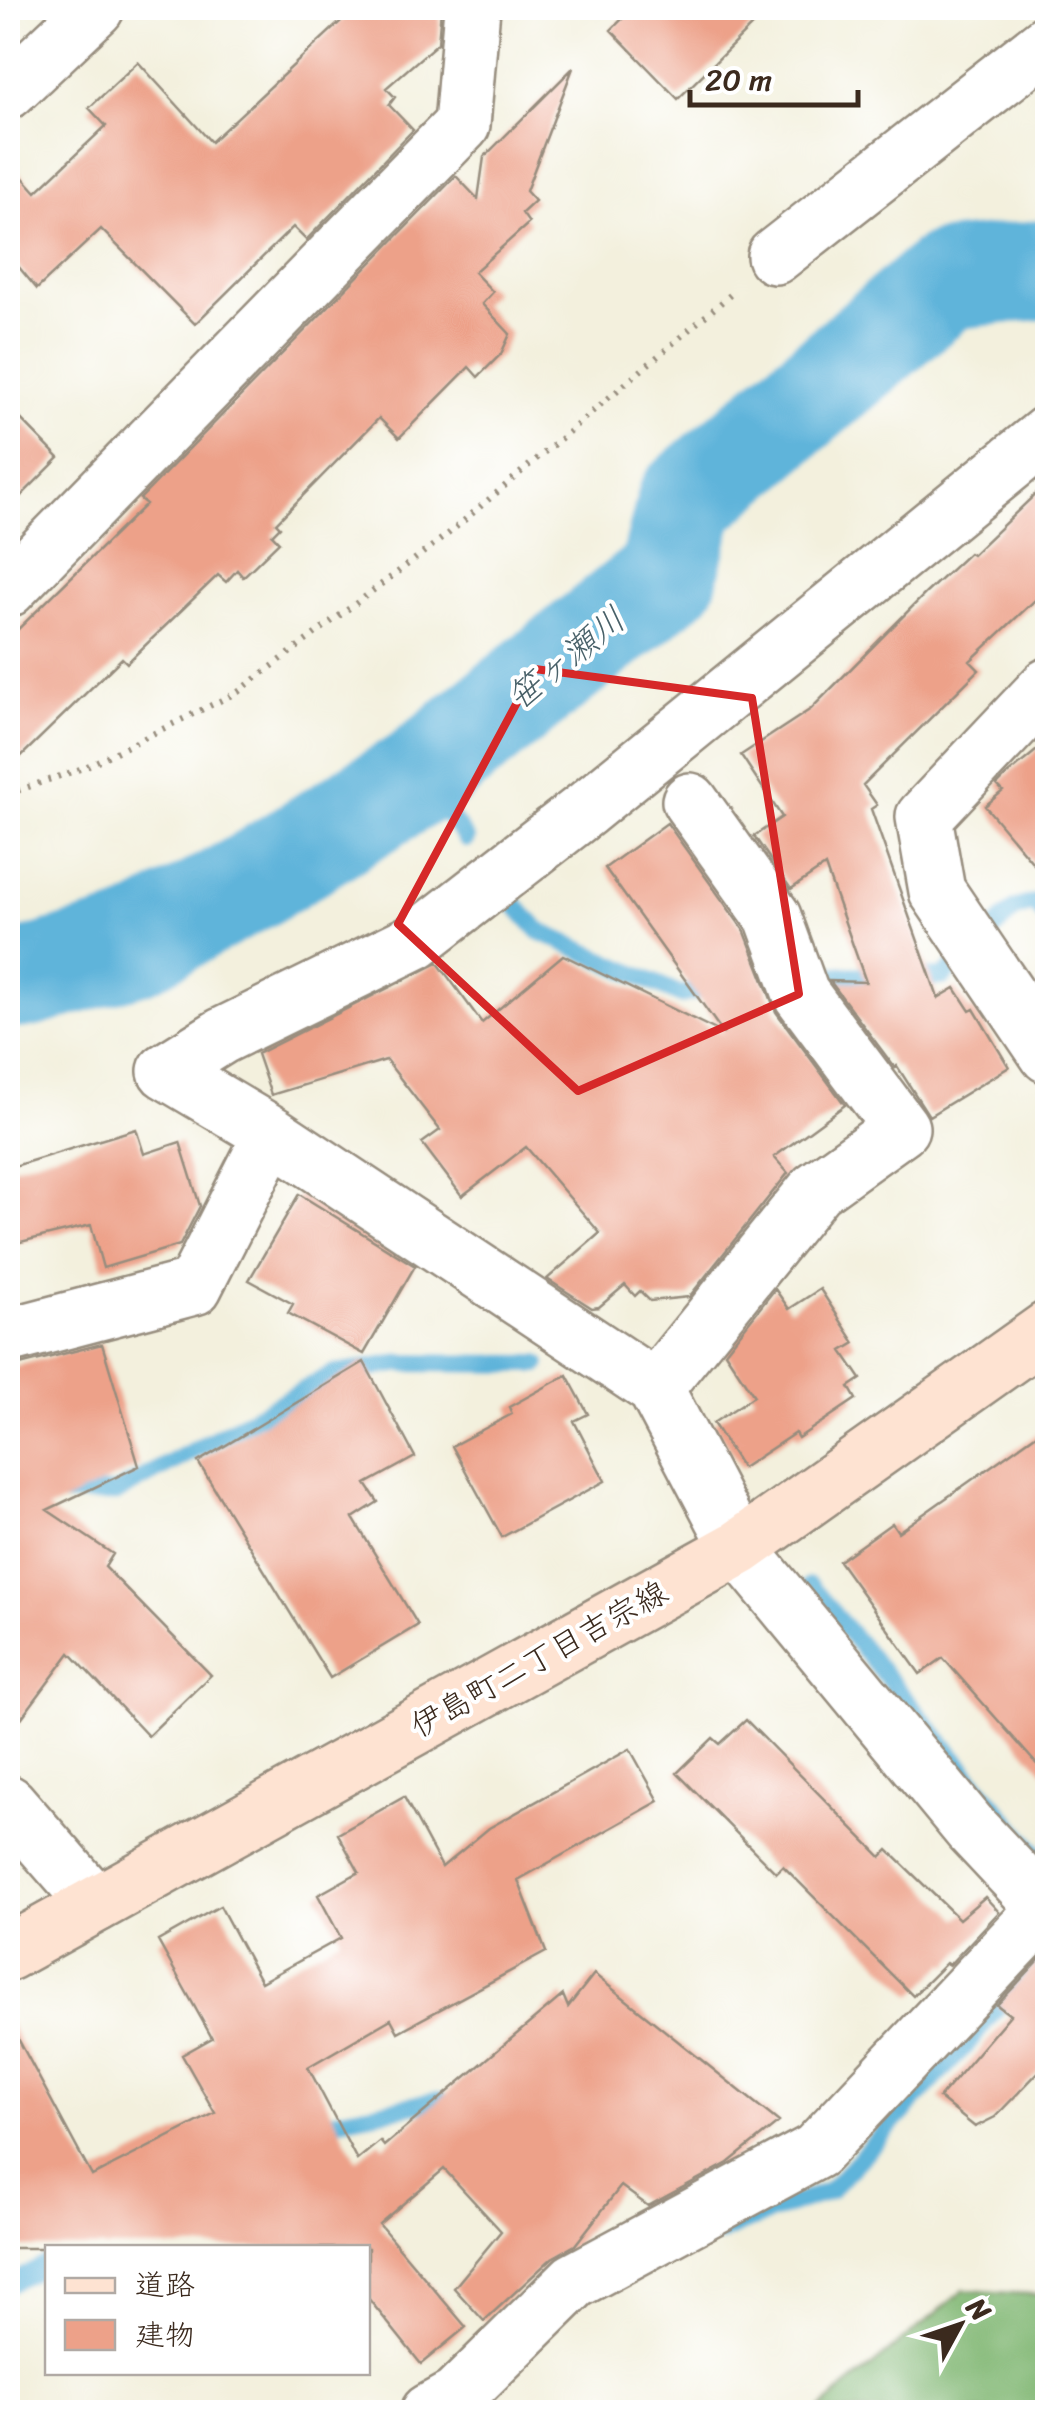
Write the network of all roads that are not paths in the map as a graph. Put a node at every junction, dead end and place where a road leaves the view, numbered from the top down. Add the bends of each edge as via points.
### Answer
1 (96, 8) edge
2 (472, 8) edge
3 (1048, 42) edge
4 (8, 92) edge
5 (775, 256) road end
6 (1048, 433) edge
7 (8, 590) edge
8 (1048, 686) edge
9 (690, 802) dead end
10 (1048, 1055) edge
11 (272, 1134) junction
12 (1048, 1329) edge
13 (8, 1336) edge
14 (655, 1388) junction
15 (739, 1548) junction
16 (8, 1804) edge
17 (96, 1904) junction
18 (1046, 1910) edge
19 (8, 1953) edge
20 (429, 2412) edge

1 - 4 street
2 - 7 street via 462,125
3 - 5 street
6 - 11 street via 416,941 222,1036 166,1071
8 - 10 street via 924,818 937,892
9 - 14 street via 773,917 794,975 902,1128 816,1189
11 - 13 street via 194,1287
11 - 14 street
12 - 15 street, 伊島町二丁目吉宗線
14 - 15 street
15 - 17 street, 伊島町二丁目吉宗線
15 - 18 street via 970,1829
16 - 17 street
17 - 19 street, 伊島町二丁目吉宗線
18 - 20 street via 816,2151 574,2281 456,2396

